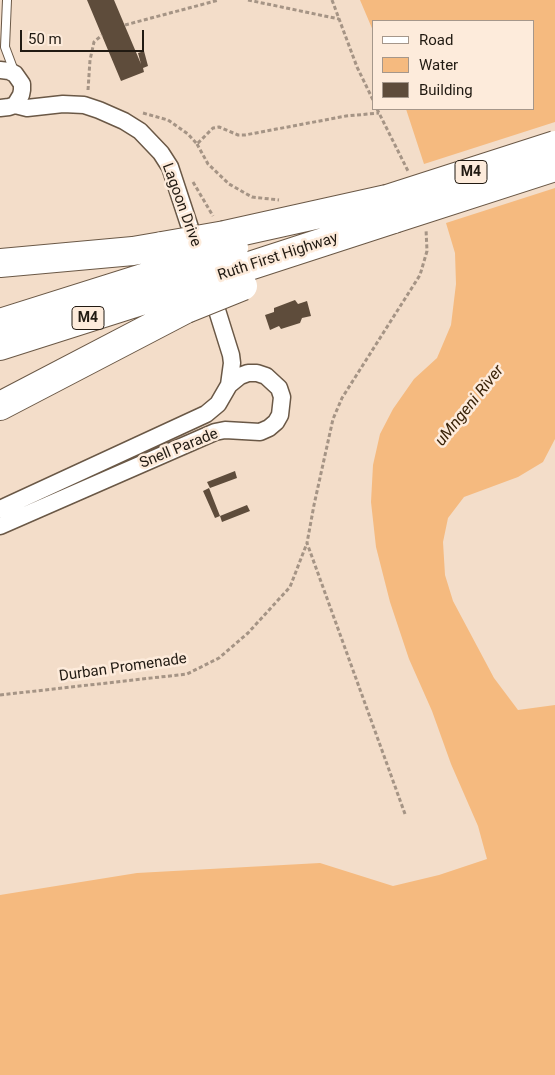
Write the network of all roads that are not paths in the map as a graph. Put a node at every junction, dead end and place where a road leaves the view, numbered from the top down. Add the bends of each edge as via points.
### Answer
1 (7, 3) edge
2 (0, 20) edge
3 (8, 72) edge
4 (6, 108) edge
5 (555, 145) edge
6 (555, 167) edge
7 (384, 215) junction
8 (235, 260) junction
9 (0, 263) edge
10 (174, 279) junction
11 (0, 323) edge
12 (0, 346) edge
13 (229, 385) junction
14 (0, 406) edge
15 (0, 509) edge
16 (0, 526) edge

1 - 2 lane
1 - 3 lane via 5,47
3 - 4 street via 22,84 22,95
4 - 13 street, Lagoon Drive via 84,105 124,122 152,141 170,167 231,355
5 - 7 highway, Ruth First Highway / M4, bridge
6 - 7 highway, Ruth First Highway / M4, bridge
7 - 8 highway, Ruth First Highway / M4
7 - 8 highway
8 - 10 highway, Ruth First Highway / M4, bridge
8 - 10 highway, bridge
9 - 10 highway via 133,251
10 - 11 highway, Ruth First Highway / M4
10 - 12 highway, Ruth First Highway / M4
10 - 14 highway
13 - 15 street, Snell Parade via 218,404 206,414
13 - 16 street, Snell Parade via 248,373 257,373 274,381 282,397 276,422 260,432 215,432

